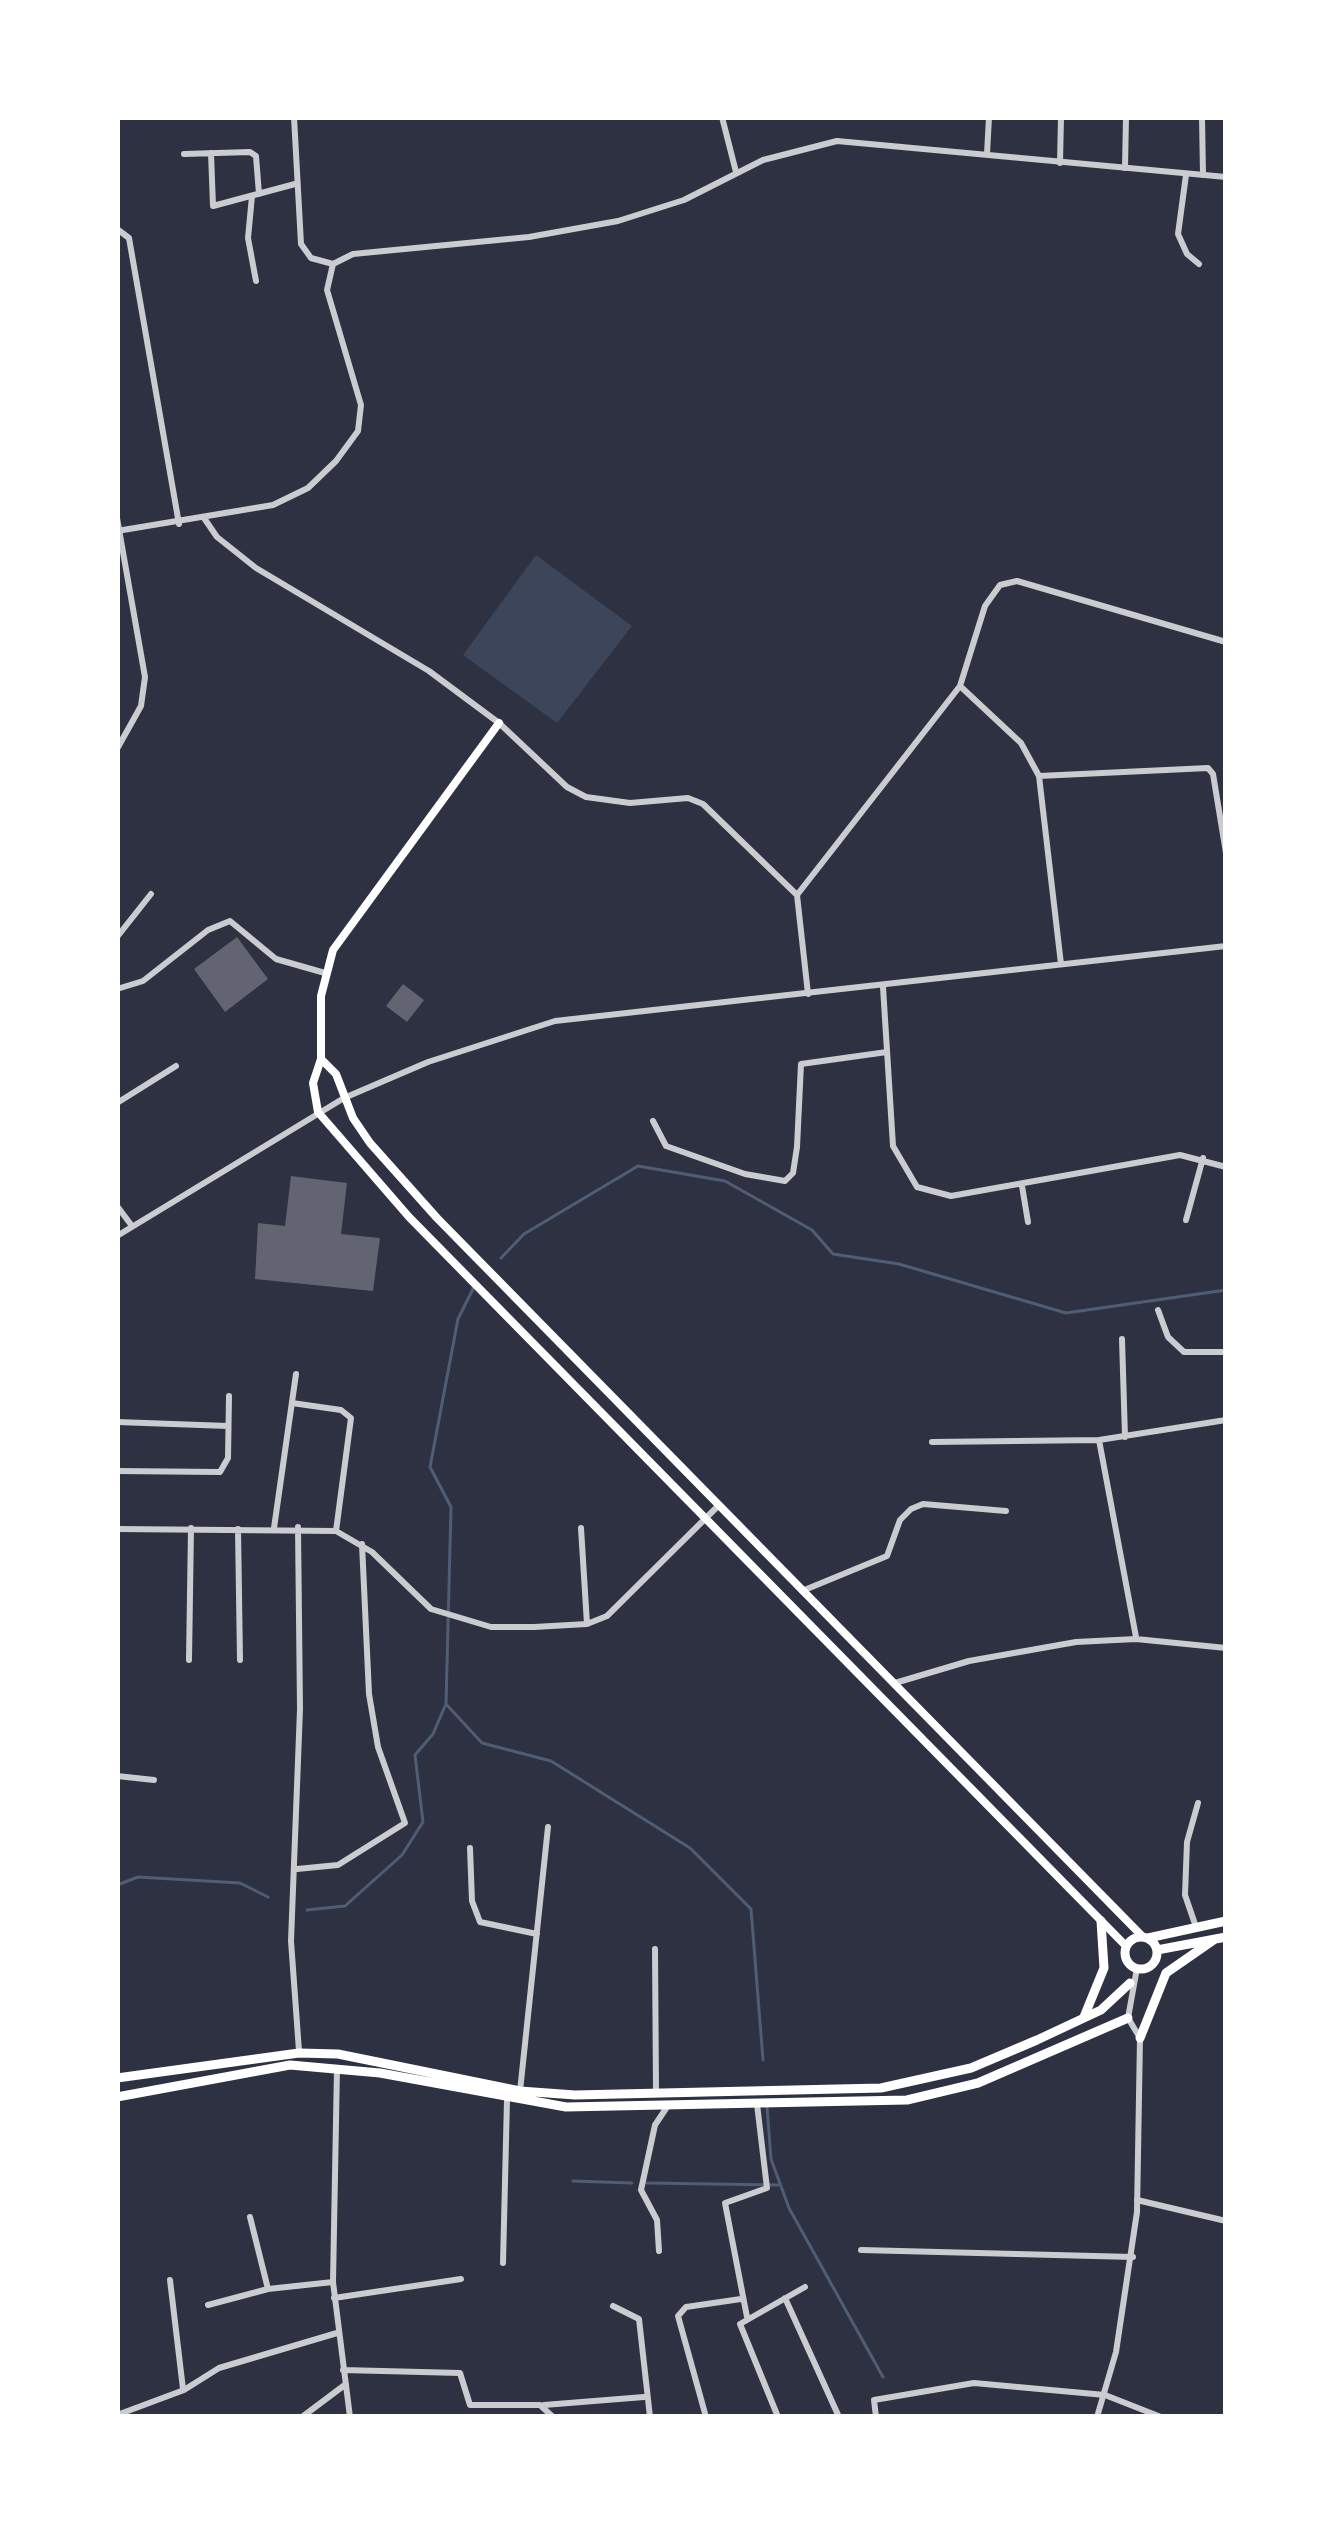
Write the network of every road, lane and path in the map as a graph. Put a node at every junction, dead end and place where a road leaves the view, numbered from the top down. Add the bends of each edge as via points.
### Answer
1 (294, 117) edge
2 (722, 117) edge
3 (989, 117) edge
4 (1061, 117) edge
5 (1126, 117) edge
6 (1202, 117) edge
7 (211, 153) junction
8 (184, 154) dead end
9 (987, 154) junction
10 (1060, 163) junction
11 (1125, 168) junction
12 (736, 172) junction
13 (1186, 175) junction
14 (1203, 175) junction
15 (1226, 177) edge
16 (295, 184) junction
17 (256, 195) junction
18 (117, 229) edge
19 (333, 264) junction
20 (1199, 264) dead end
21 (256, 281) dead end
22 (117, 518) edge
23 (204, 518) junction
24 (179, 524) junction
25 (118, 531) edge
26 (1226, 642) edge
27 (960, 686) junction
28 (499, 723) junction
29 (127, 734) junction
30 (117, 736) edge
31 (117, 749) edge
32 (1040, 776) junction
33 (1226, 853) edge
34 (151, 894) dead end
35 (797, 895) junction
36 (117, 937) edge
37 (1226, 946) edge
38 (1061, 964) junction
39 (326, 974) junction
40 (884, 987) junction
41 (117, 989) edge
42 (808, 994) junction
43 (887, 1052) junction
44 (321, 1060) junction
45 (176, 1066) dead end
46 (344, 1098) junction
47 (117, 1103) edge
48 (318, 1112) junction
49 (652, 1121) dead end
50 (1203, 1158) junction
51 (1226, 1167) edge
52 (1022, 1186) junction
53 (117, 1206) edge
54 (1186, 1220) dead end
55 (1028, 1222) dead end
56 (132, 1226) junction
57 (117, 1236) edge
58 (1158, 1310) dead end
59 (544, 1328) junction
60 (1122, 1339) dead end
61 (532, 1340) junction
62 (1226, 1352) edge
63 (296, 1374) dead end
64 (229, 1396) dead end
65 (292, 1403) junction
66 (1226, 1420) edge
67 (117, 1421) edge
68 (228, 1426) junction
69 (1125, 1437) junction
70 (1100, 1440) junction
71 (932, 1442) dead end
72 (117, 1471) edge
73 (718, 1506) junction
74 (1006, 1511) dead end
75 (706, 1519) junction
76 (298, 1527) junction
77 (190, 1528) junction
78 (274, 1528) junction
79 (581, 1528) dead end
80 (117, 1529) edge
81 (238, 1529) junction
82 (335, 1531) junction
83 (362, 1544) junction
84 (802, 1591) junction
85 (586, 1624) junction
86 (1136, 1639) junction
87 (1226, 1648) edge
88 (189, 1660) dead end
89 (240, 1660) dead end
90 (895, 1683) junction
91 (875, 1692) junction
92 (117, 1776) edge
93 (154, 1780) dead end
94 (1198, 1803) dead end
95 (548, 1827) dead end
96 (470, 1848) dead end
97 (296, 1869) junction
98 (1101, 1921) junction
99 (1226, 1922) edge
100 (1196, 1927) junction
101 (537, 1934) junction
102 (1145, 1937) junction
103 (1220, 1938) edge
104 (1126, 1946) junction
105 (655, 1949) dead end
106 (1157, 1950) junction
107 (1137, 1969) junction
108 (1130, 1983) junction
109 (1084, 2017) junction
110 (1128, 2018) junction
111 (1140, 2038) junction
112 (299, 2054) junction
113 (337, 2067) junction
114 (117, 2078) edge
115 (520, 2091) junction
116 (656, 2094) junction
117 (117, 2097) edge
118 (507, 2100) junction
119 (757, 2104) junction
120 (661, 2107) junction
121 (1137, 2200) junction
122 (250, 2217) dead end
123 (1226, 2221) edge
124 (861, 2250) dead end
125 (659, 2251) dead end
126 (1132, 2257) junction
127 (503, 2263) dead end
128 (461, 2279) dead end
129 (170, 2280) dead end
130 (333, 2282) junction
131 (805, 2287) dead end
132 (268, 2289) junction
133 (334, 2298) junction
134 (785, 2298) junction
135 (741, 2299) junction
136 (208, 2305) dead end
137 (613, 2306) dead end
138 (747, 2317) junction
139 (338, 2333) junction
140 (343, 2370) junction
141 (346, 2384) junction
142 (184, 2390) junction
143 (1105, 2395) junction
144 (644, 2397) junction
145 (540, 2405) junction
146 (117, 2415) edge
147 (302, 2417) edge
148 (350, 2417) edge
149 (553, 2417) edge
150 (650, 2417) edge
151 (706, 2417) edge
152 (778, 2417) edge
153 (839, 2417) edge
154 (876, 2417) edge
155 (1097, 2417) edge
156 (1160, 2417) edge

1 - 16 street
2 - 12 street
3 - 9 street
4 - 10 street
5 - 11 street
6 - 14 street
7 - 8 street
7 - 17 street via 253,154
7 - 17 street via 211,204
9 - 10 street
9 - 12 street via 837,141
10 - 11 street
11 - 13 street
12 - 19 street via 684,200 618,220 353,254
13 - 14 street
13 - 20 street via 1178,234
14 - 15 street
16 - 17 street
16 - 19 street via 304,251
17 - 21 street via 248,238
18 - 24 street via 128,238
19 - 23 street via 327,290 359,390 358,430 337,461 289,499
22 - 25 street
23 - 24 street
23 - 28 street via 256,568 429,671
24 - 25 street
25 - 29 street via 145,677
26 - 27 street via 1017,581 1000,585 978,624
27 - 32 street via 1022,743
27 - 35 street
28 - 35 street via 586,797 703,804
28 - 39 main road via 362,905
29 - 30 street
29 - 31 street
32 - 33 street via 1208,768
32 - 38 street
34 - 36 street
35 - 42 street
37 - 38 street
38 - 40 street
39 - 41 street via 276,959 230,921 143,981
39 - 44 main road
40 - 42 street
40 - 43 street
42 - 46 street via 555,1021
43 - 49 street via 801,1064 796,1160 785,1180 666,1146
43 - 52 street via 893,1146 917,1187 951,1196
44 - 46 main road
44 - 48 main road via 313,1082
45 - 47 street
46 - 48 street
46 - 59 main road via 400,1178
48 - 56 street
48 - 61 main road
50 - 51 street
50 - 52 street via 1180,1155
50 - 54 street
52 - 55 street
53 - 56 street
56 - 57 street
58 - 62 street via 1184,1352
59 - 61 main road
59 - 73 main road
60 - 69 street
61 - 75 main road
63 - 65 street
64 - 68 street
65 - 78 street
65 - 82 street via 351,1418
66 - 69 street
67 - 68 street
68 - 72 street via 220,1472
69 - 70 street
70 - 71 street
70 - 86 street
73 - 75 street
73 - 84 main road
74 - 84 street via 923,1504 900,1520 887,1556
75 - 85 street via 628,1599
75 - 91 main road
76 - 78 street
76 - 82 street
76 - 97 street
77 - 80 street
77 - 81 street
77 - 88 street
78 - 81 street
79 - 85 street
81 - 89 street
82 - 83 street
83 - 85 street via 431,1609 504,1628
83 - 97 street via 369,1694 405,1823 338,1865
84 - 90 main road
86 - 87 street
86 - 90 street via 1039,1647
90 - 91 main road
90 - 102 main road
91 - 98 main road
92 - 93 street
94 - 100 street via 1186,1842 1185,1895
95 - 101 street
96 - 101 street via 480,1922
97 - 112 street via 291,1941
98 - 104 main road
98 - 109 main road via 1104,1968
99 - 100 main road
100 - 102 main road
101 - 115 street
102 - 104 main road
102 - 106 main road
103 - 106 main road
103 - 111 main road via 1166,1973
104 - 107 main road
105 - 116 street
106 - 107 main road via 1150,1966
107 - 108 street
108 - 109 main road
108 - 110 street
109 - 116 main road via 970,2068 906,2084
110 - 111 street
110 - 119 main road via 928,2097
111 - 121 street
112 - 114 main road
112 - 115 main road via 394,2063
113 - 117 main road via 259,2068
113 - 118 main road
113 - 130 street
115 - 116 main road
116 - 120 street
118 - 120 main road
118 - 127 street
119 - 120 main road
119 - 135 street via 767,2188 725,2203
120 - 125 street via 641,2190 657,2220
121 - 123 street
121 - 126 street
122 - 132 street
124 - 126 street
126 - 143 street
128 - 133 street
129 - 142 street
130 - 132 street
130 - 133 street
131 - 134 street
132 - 136 street
133 - 139 street
134 - 138 street
134 - 153 street
135 - 138 street
135 - 151 street via 686,2307 678,2316
137 - 144 street via 639,2319
138 - 152 street via 741,2337
139 - 140 street
139 - 142 street via 219,2368
140 - 141 street
140 - 145 street via 460,2373 470,2405
141 - 147 street
141 - 148 street
142 - 146 street
143 - 154 street via 974,2383 872,2402
143 - 155 street
143 - 156 street
144 - 145 street
144 - 150 street
145 - 149 street

